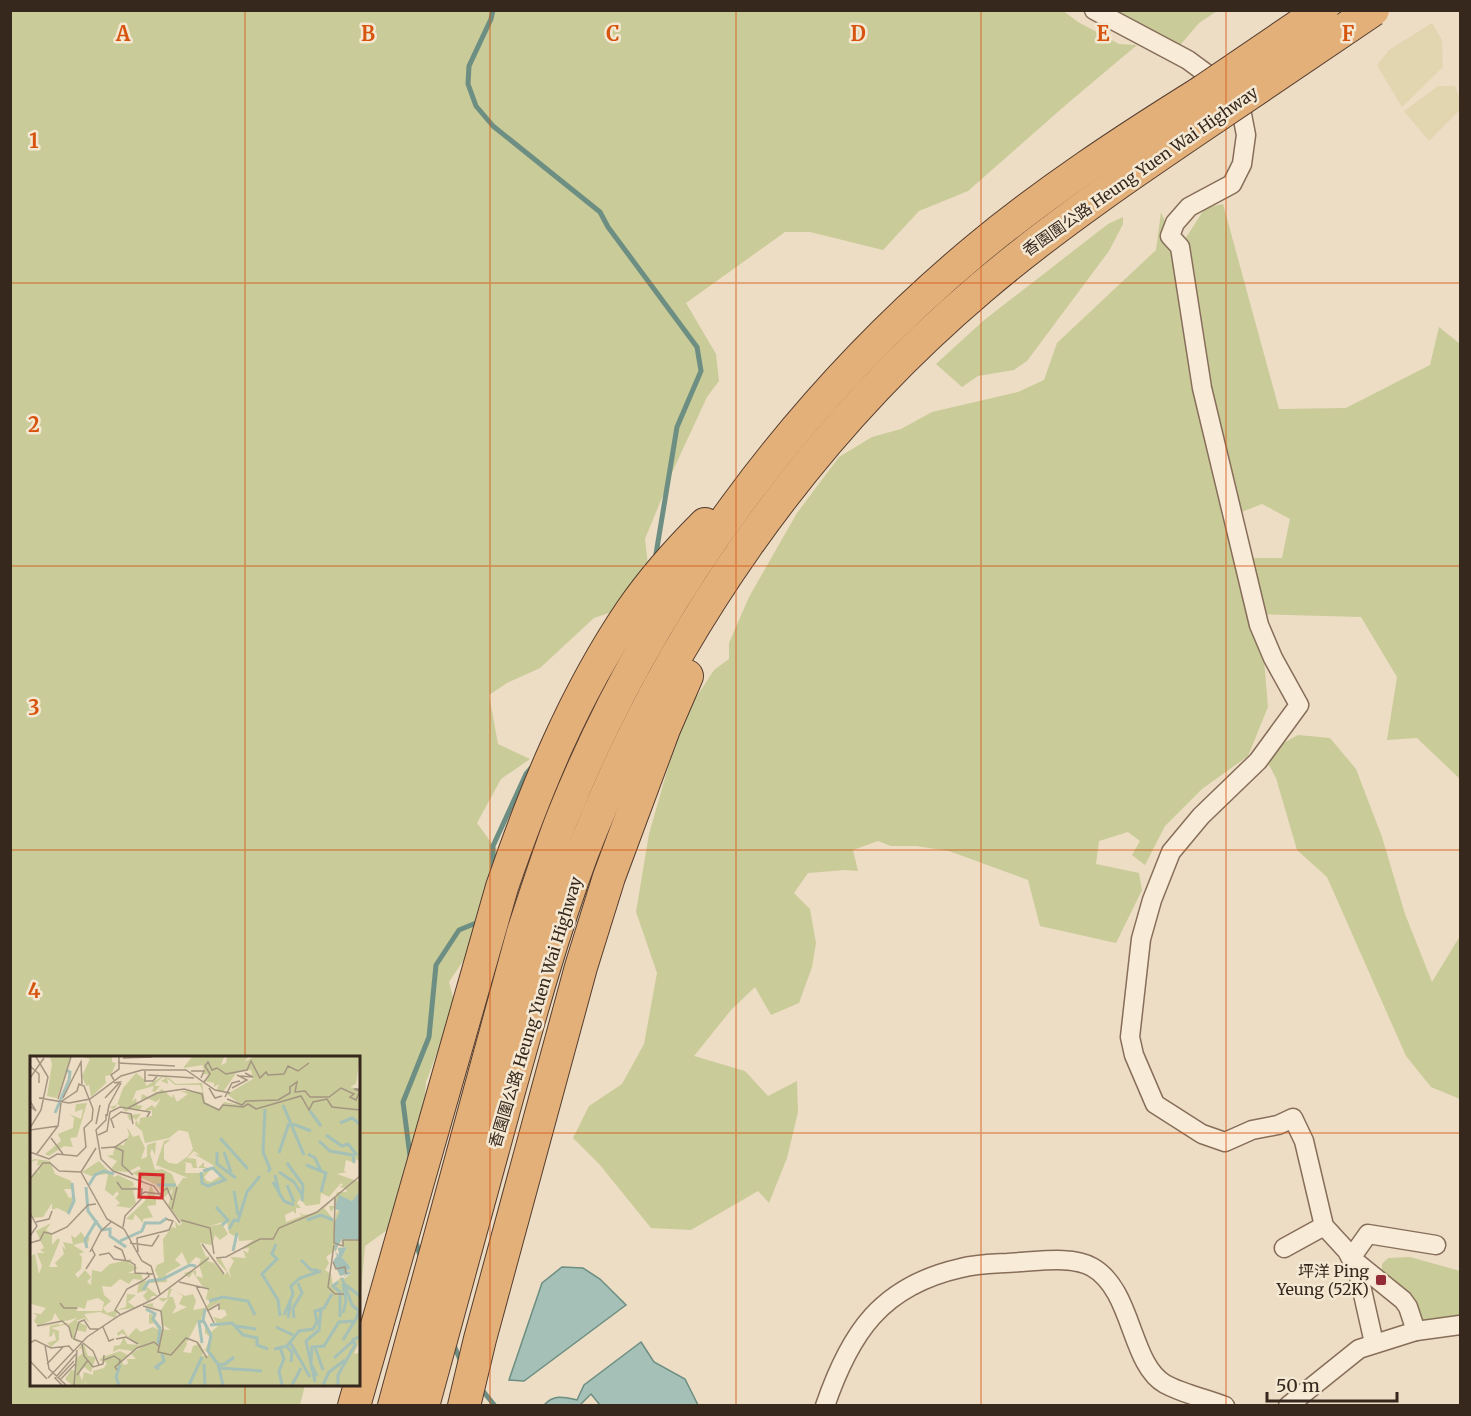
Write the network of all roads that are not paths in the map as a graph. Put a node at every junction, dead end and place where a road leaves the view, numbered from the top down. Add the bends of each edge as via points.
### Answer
1 (1094, 10) edge
2 (1322, 10) edge
3 (1373, 10) edge
4 (1208, 105) junction
5 (693, 550) junction
6 (735, 575) junction
7 (1324, 1226) junction
8 (1436, 1245) dead end
9 (1284, 1248) dead end
10 (1351, 1258) junction
11 (1461, 1325) edge
12 (1416, 1331) junction
13 (1374, 1343) junction
14 (360, 1385) edge
15 (360, 1386) edge
16 (354, 1406) edge
17 (394, 1406) edge
18 (423, 1406) edge
19 (464, 1406) edge
20 (825, 1406) edge
21 (1225, 1406) edge
22 (1288, 1406) edge

1 - 7 street via 1188,60 1211,77 1241,109 1246,135 1242,164 1232,184 1189,207 1170,236 1180,247 1202,388 1259,625 1299,705 1258,761 1201,816 1172,852 1141,939 1130,1037 1155,1104 1202,1134 1225,1142 1293,1118 1304,1141
2 - 4 highway, 香園圍公路 Heung Yuen Wai Highway, bridge
3 - 4 highway, 香園圍公路 Heung Yuen Wai Highway, bridge
4 - 5 highway, 香園圍公路 Heung Yuen Wai Highway via 1099,158 1041,198 931,288 809,413
4 - 6 highway, 香園圍公路 Heung Yuen Wai Highway via 978,290 917,346 816,454
5 - 14 highway via 654,580 612,641 566,726 522,830 502,887
5 - 17 highway, 香園圍公路 Heung Yuen Wai Highway via 606,721 548,855 523,932
6 - 18 highway, 香園圍公路 Heung Yuen Wai Highway via 693,628 658,691 583,853 527,1027
6 - 19 highway via 664,729 609,877 578,978
7 - 9 street
7 - 10 street
8 - 10 street via 1368,1234
10 - 12 street via 1403,1300
10 - 13 street via 1364,1291
11 - 12 street
12 - 13 street
13 - 22 street via 1359,1349
15 - 16 highway
20 - 21 street via 852,1342 868,1319 914,1284 960,1268 1060,1260 1091,1266 1106,1279 1119,1298 1145,1362 1164,1384

